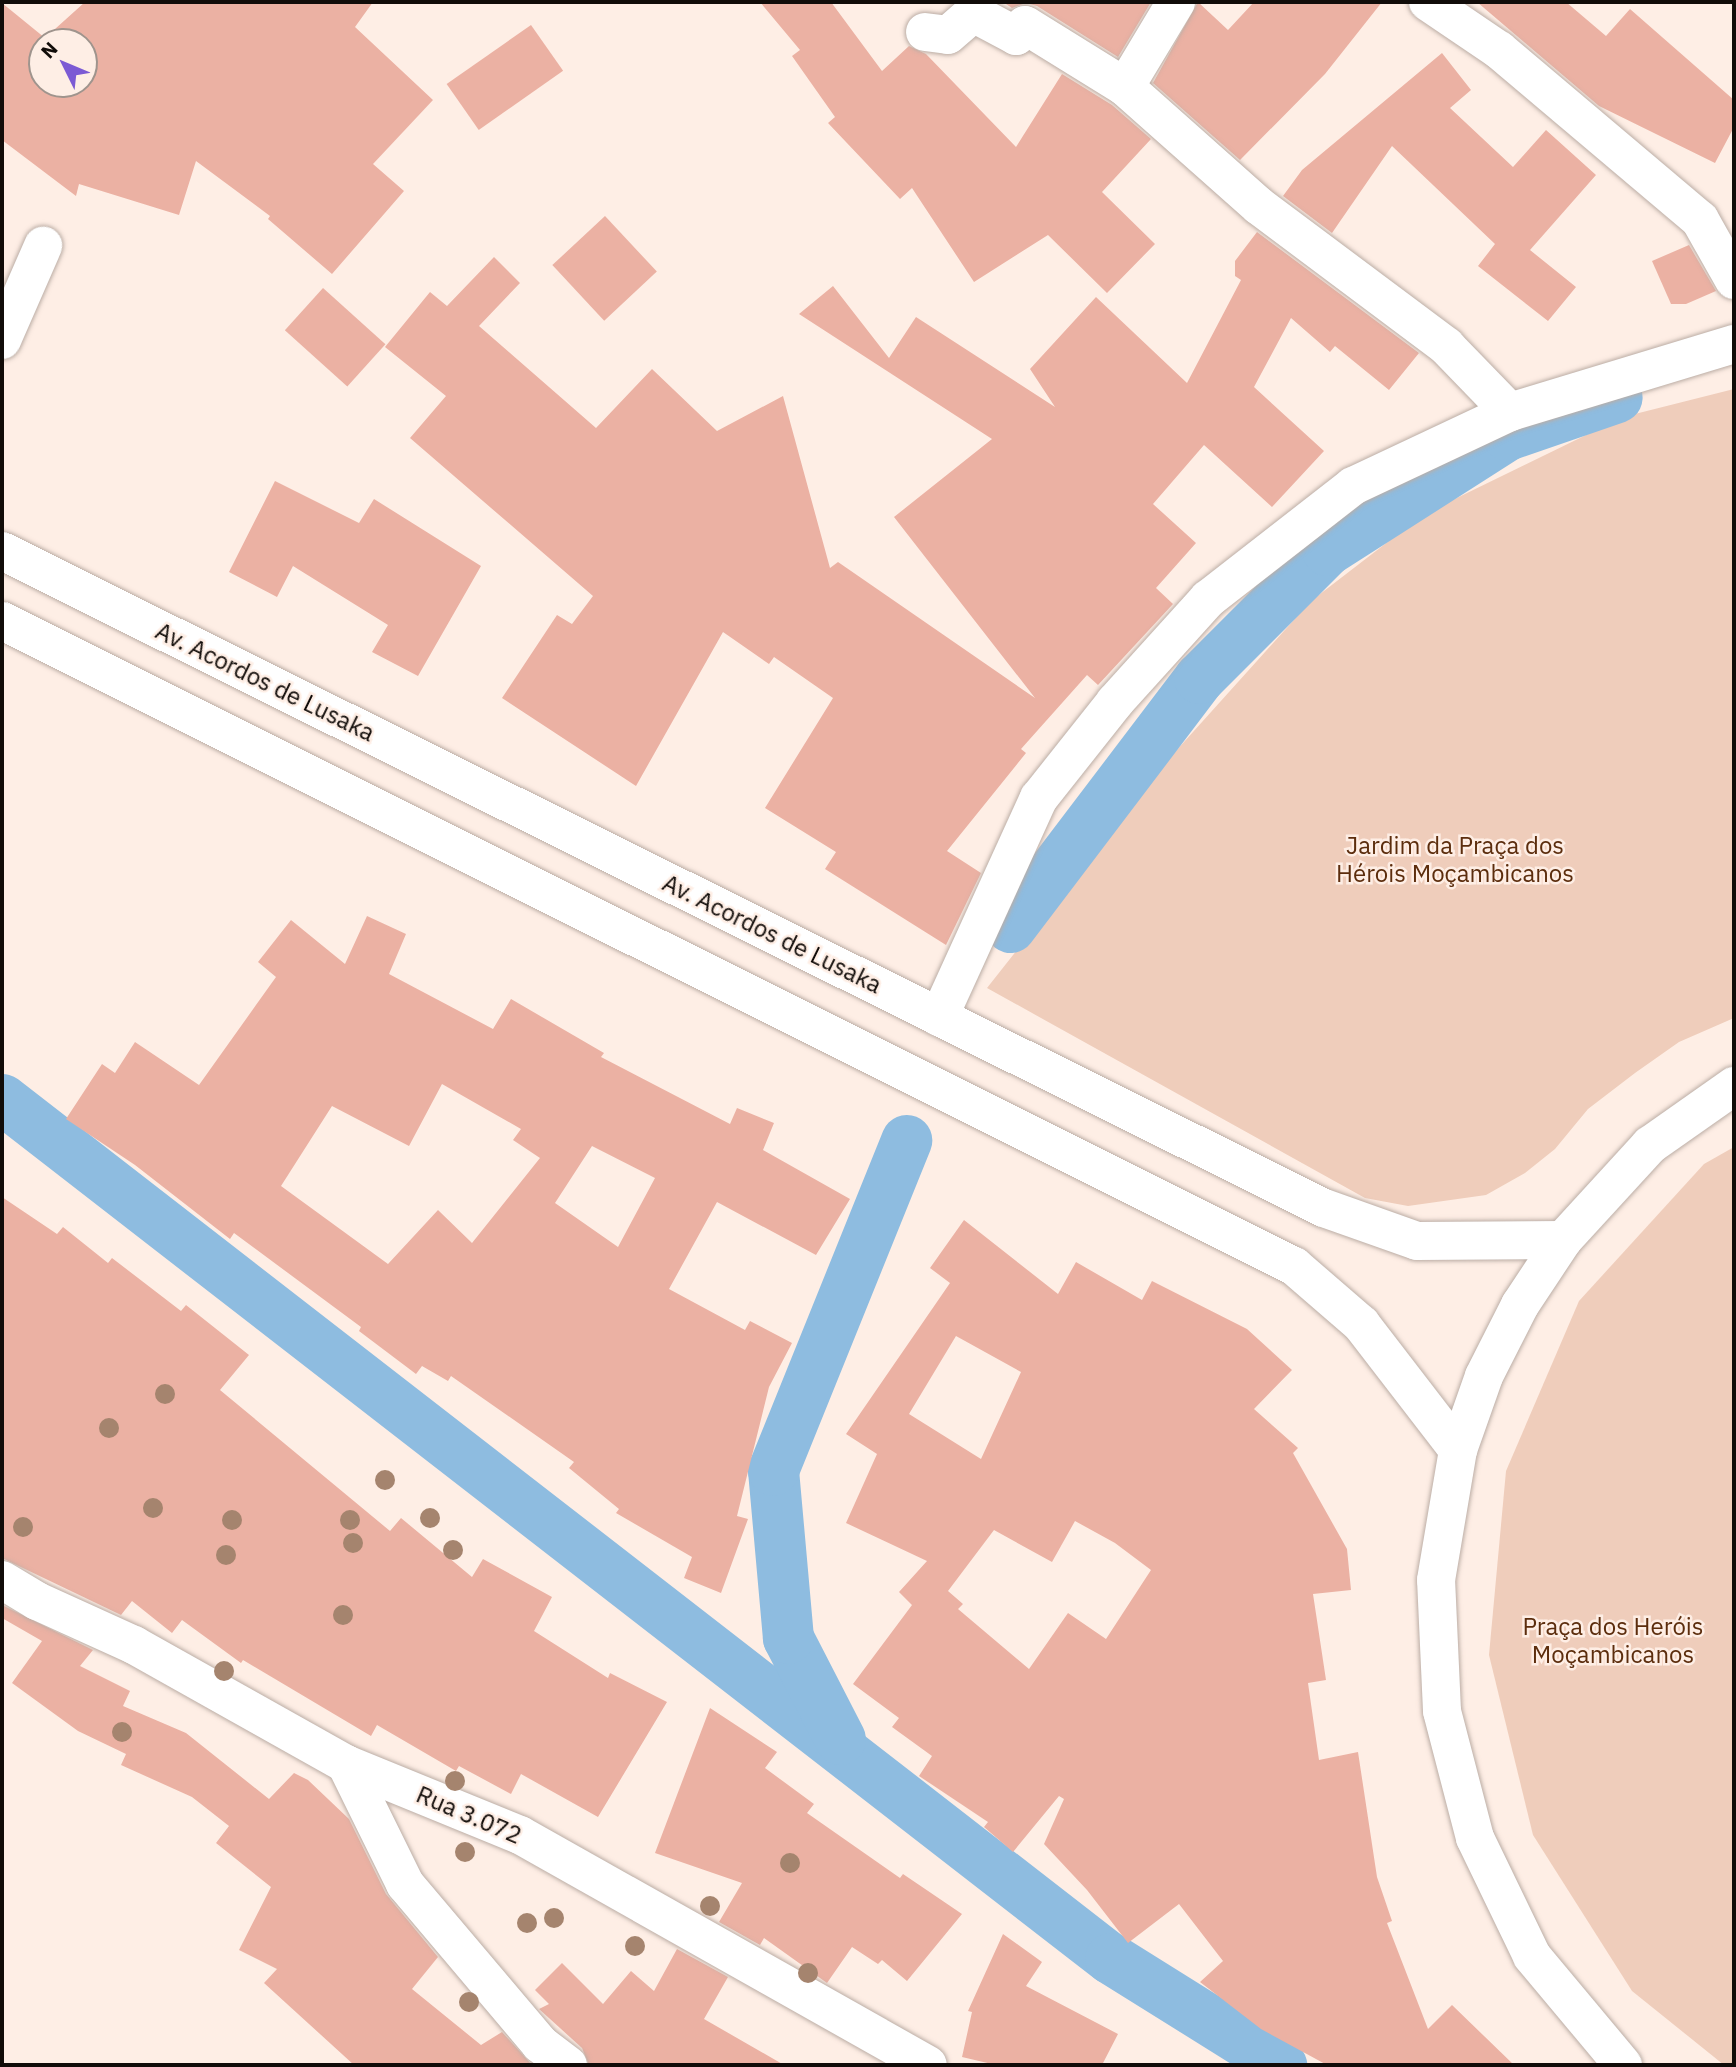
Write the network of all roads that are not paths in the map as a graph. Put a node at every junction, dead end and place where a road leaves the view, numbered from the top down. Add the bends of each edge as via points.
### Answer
1 (1176, 2) edge
2 (1428, 2) edge
3 (925, 32) dead end
4 (1125, 87) junction
5 (44, 246) dead end
6 (1734, 280) edge
7 (2, 341) edge
8 (1734, 344) edge
9 (1510, 412) junction
10 (2, 551) edge
11 (2, 621) edge
12 (939, 1017) junction
13 (1734, 1086) edge
14 (1563, 1240) junction
15 (1458, 1450) junction
16 (2, 1580) edge
17 (346, 1764) junction
18 (568, 2065) edge
19 (928, 2065) edge
20 (1623, 2065) edge

1 - 4 main road
2 - 6 main road via 1499,50 1700,220
3 - 4 main road via 948,35 973,13 1016,36 1025,25
4 - 9 main road via 1259,206 1446,346
5 - 7 main road
8 - 9 main road
9 - 12 main road via 1353,486 1208,599 1115,702 1039,798
10 - 12 main road, Av. Acordos de Lusaka
11 - 15 main road via 1294,1266 1361,1324
12 - 14 main road, Av. Acordos de Lusaka via 1324,1208 1417,1241
13 - 14 main road via 1650,1145
14 - 15 main road via 1514,1317 1484,1376
15 - 20 main road via 1436,1580 1441,1711 1475,1838 1532,1956
16 - 17 main road, Rua 3.072 via 134,1646
17 - 18 main road via 405,1884 540,2044
17 - 19 main road, Rua 3.072 via 520,1835

